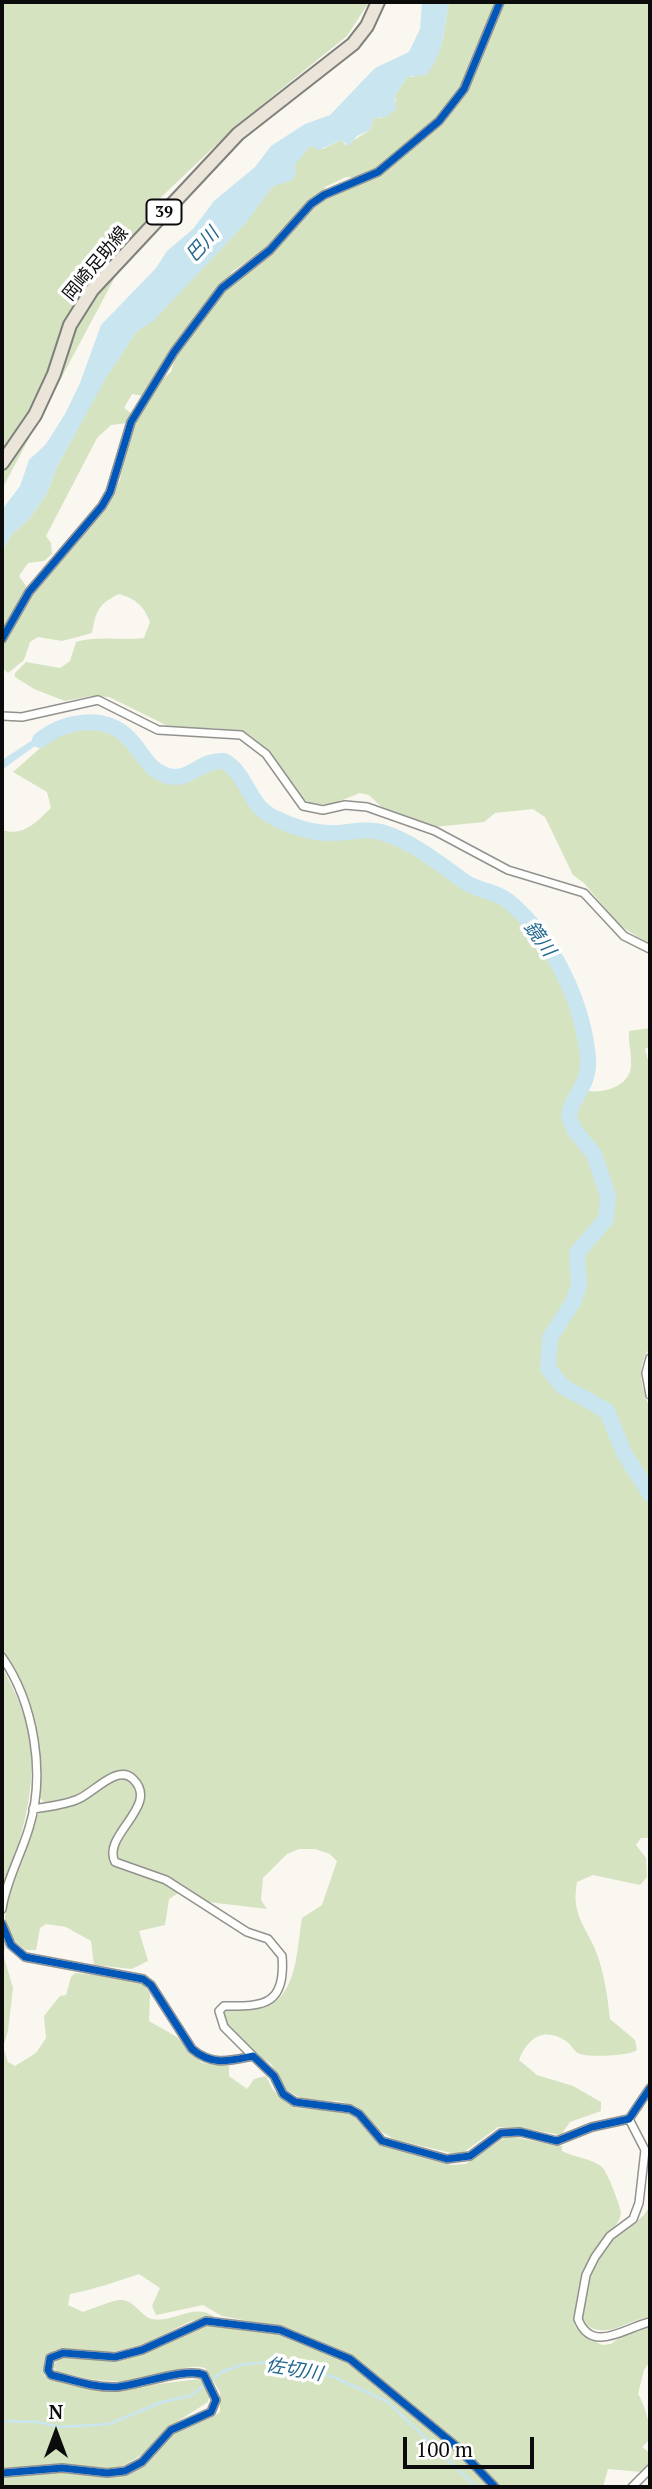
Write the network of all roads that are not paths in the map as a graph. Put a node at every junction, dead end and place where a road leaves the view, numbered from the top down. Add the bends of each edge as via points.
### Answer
1 (378, 2) edge
2 (500, 2) edge
3 (2, 463) edge
4 (2, 639) edge
5 (2, 716) edge
6 (650, 949) edge
7 (650, 1358) edge
8 (650, 1395) edge
9 (2, 1657) edge
10 (33, 1808) junction
11 (2, 1909) edge
12 (2, 1924) edge
13 (253, 2056) junction
14 (650, 2088) edge
15 (629, 2119) junction
16 (650, 2322) edge
17 (650, 2469) edge
18 (2, 2473) edge
19 (495, 2487) edge
20 (632, 2487) edge

1 - 3 main road, 岡崎足助線 / 39 via 354,44 238,134 92,290 70,325 35,415
2 - 4 street via 464,89 439,121 378,172 312,204 270,250 234,275 214,299 174,352 131,422 102,506 29,592
5 - 6 street via 22,717 98,700 158,730 241,735 266,754 303,806 323,810 367,807 435,831 508,870 584,893 624,936
7 - 8 street via 646,1373
9 - 10 street via 33,1733
10 - 11 street
10 - 13 street via 76,1801 118,1775 134,1780 139,1802 115,1842 112,1853 116,1862 166,1880 247,1932 268,1939 282,1956 281,1982 272,2000 259,2006 223,2006 219,2011 224,2027
12 - 13 street via 11,1945 25,1957 144,1979 201,2057 220,2062
13 - 15 street via 288,2098 350,2109 382,2141 447,2159 470,2156 501,2133 520,2132 557,2141
14 - 15 street
15 - 16 street via 645,2150 639,2203 633,2219 610,2236 595,2257 586,2275 578,2319 593,2335 608,2339
17 - 20 street
18 - 19 street via 62,2468 125,2471 142,2462 171,2430 211,2412 214,2394 204,2375 188,2372 118,2387 93,2386 51,2375 48,2364 56,2354 100,2358 142,2350 206,2321 280,2330 350,2359 456,2445

